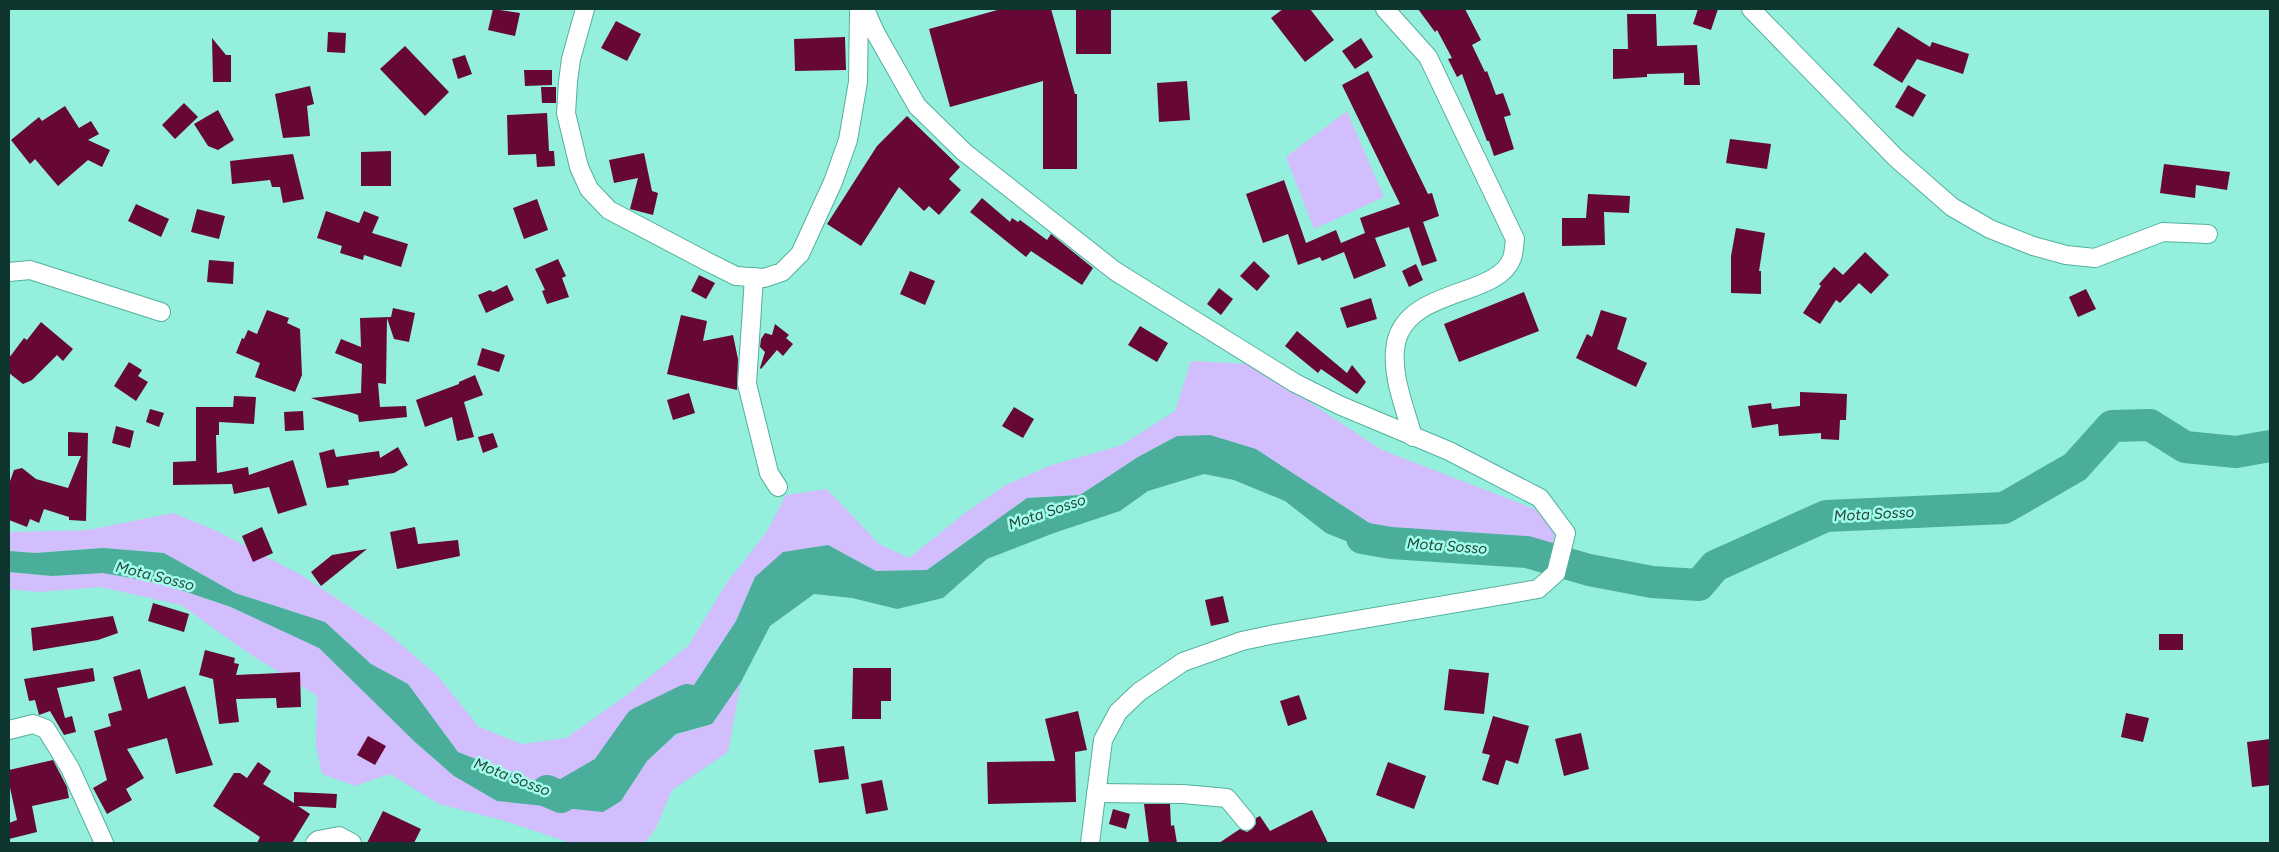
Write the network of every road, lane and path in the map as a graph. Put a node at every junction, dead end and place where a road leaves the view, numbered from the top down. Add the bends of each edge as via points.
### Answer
1 (585, 9) edge
2 (859, 9) edge
3 (865, 9) edge
4 (1385, 9) edge
5 (1751, 9) edge
6 (2208, 234) dead end
7 (9, 272) edge
8 (754, 277) junction
9 (162, 312) dead end
10 (1413, 436) junction
11 (778, 487) dead end
12 (9, 730) edge
13 (1096, 793) junction
14 (1246, 821) dead end
15 (104, 843) edge
16 (314, 843) edge
17 (352, 843) edge
18 (1090, 843) edge

1 - 8 street via 571,59 566,114 579,167 589,189 609,210 736,276
2 - 8 street via 858,82 848,140 833,182 800,254 782,272 764,278
3 - 10 street via 918,106 964,152 1081,245 1115,271 1295,383
4 - 10 street via 1428,57 1515,240 1512,260 1497,276 1419,309 1404,322 1396,343 1396,375
5 - 6 street via 1896,158 1952,207 1990,230 2066,255 2095,258 2163,232
7 - 9 street via 30,270
8 - 11 street via 747,384 768,473
10 - 13 street via 1540,498 1566,533 1556,573 1538,589 1261,637 1183,662 1139,692 1118,712 1103,740
12 - 15 street via 33,724 46,729 70,768
13 - 14 street via 1227,798
13 - 18 street
16 - 17 street via 339,836

